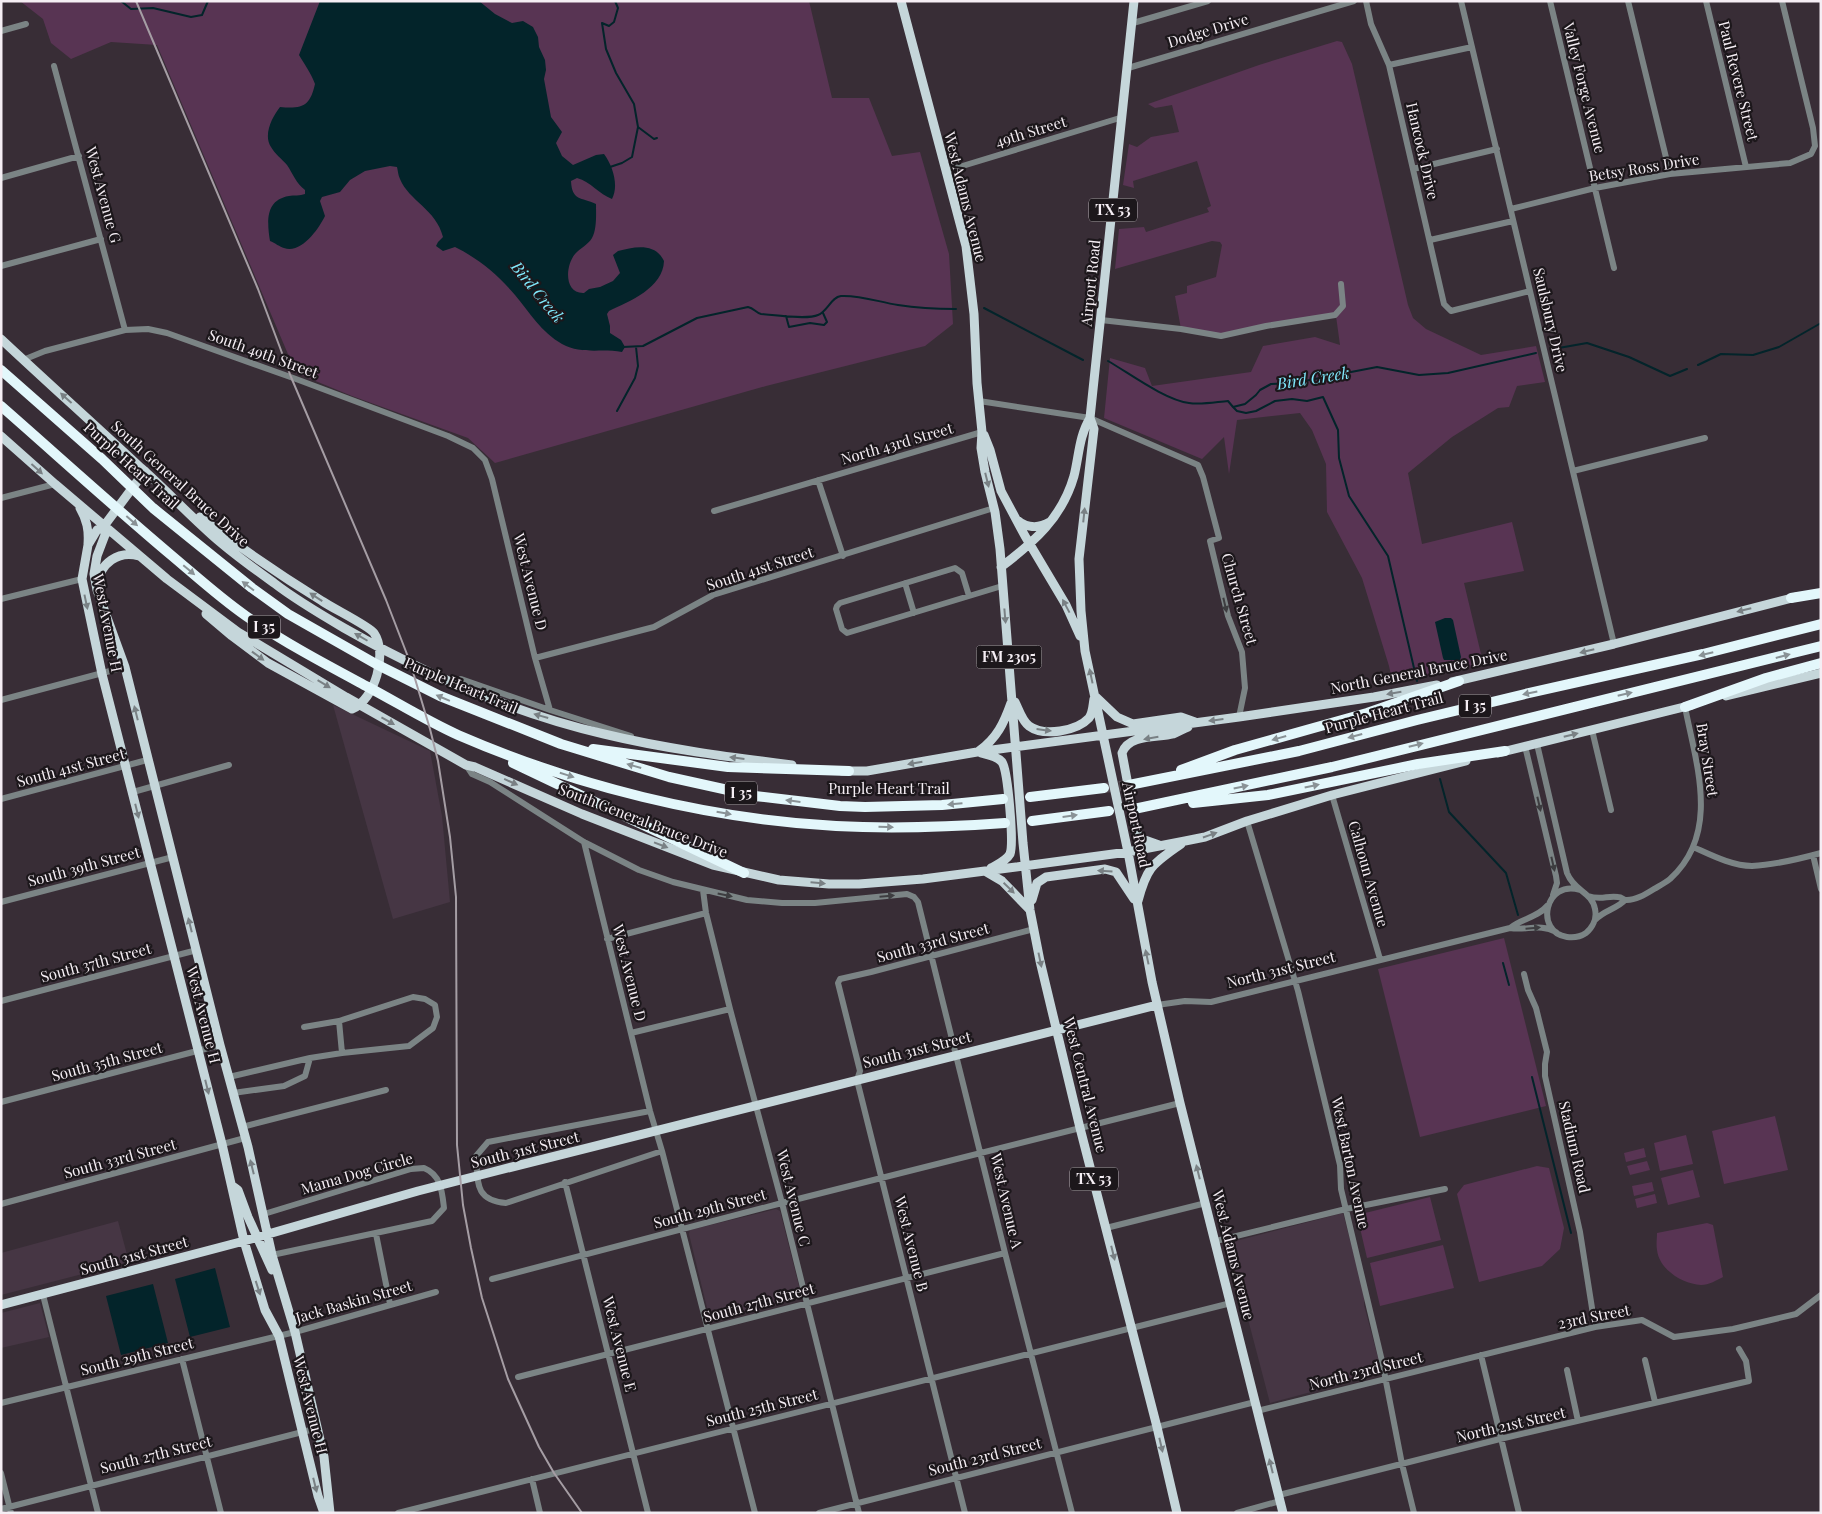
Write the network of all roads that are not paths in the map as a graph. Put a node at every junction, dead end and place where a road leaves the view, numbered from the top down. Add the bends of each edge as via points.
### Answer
1 (901, 1) edge
2 (1134, 1) edge
3 (1208, 1) edge
4 (1354, 1) edge
5 (1366, 1) edge
6 (1461, 1) edge
7 (1550, 1) edge
8 (1628, 1) edge
9 (1706, 1) edge
10 (1782, 1) edge
11 (1133, 23) junction
12 (26, 24) dead end
13 (1, 31) edge
14 (1472, 47) junction
15 (1389, 65) junction
16 (54, 66) dead end
17 (1128, 68) junction
18 (1123, 117) junction
19 (1497, 149) junction
20 (79, 156) junction
21 (1746, 167) junction
22 (1413, 169) junction
23 (946, 171) junction
24 (1670, 174) junction
25 (1, 178) edge
26 (1595, 188) junction
27 (1511, 209) junction
28 (1513, 221) junction
29 (102, 239) junction
30 (1430, 240) junction
31 (1, 266) edge
32 (1614, 268) dead end
33 (1341, 284) dead end
34 (1530, 291) junction
35 (1101, 320) junction
36 (126, 330) junction
37 (1, 340) edge
38 (23, 360) junction
39 (1, 370) edge
40 (978, 401) junction
41 (1, 406) edge
42 (1090, 418) junction
43 (982, 432) junction
44 (1, 436) edge
45 (1705, 438) dead end
46 (485, 460) joint
47 (145, 471) junction
48 (1573, 471) junction
49 (818, 480) junction
50 (55, 484) junction
51 (166, 491) junction
52 (66, 494) junction
53 (1, 498) edge
54 (994, 508) junction
55 (714, 511) dead end
56 (1014, 515) junction
57 (1052, 520) junction
58 (104, 526) junction
59 (88, 545) junction
60 (1030, 545) junction
61 (843, 556) junction
62 (141, 557) junction
63 (1001, 567) junction
64 (82, 579) junction
65 (167, 579) junction
66 (905, 583) junction
67 (1002, 586) junction
68 (97, 590) junction
69 (1821, 592) edge
70 (969, 596) junction
71 (1791, 598) joint
72 (1, 599) edge
73 (914, 613) junction
74 (1821, 624) edge
75 (1614, 644) junction
76 (1821, 646) edge
77 (1085, 651) junction
78 (535, 658) junction
79 (1821, 663) edge
80 (125, 667) junction
81 (1821, 673) edge
82 (102, 674) junction
83 (461, 679) dead end
84 (1459, 681) junction
85 (1095, 696) junction
86 (1012, 698) junction
87 (1, 700) edge
88 (1685, 707) junction
89 (550, 710) junction
90 (1239, 717) junction
91 (1197, 723) junction
92 (449, 730) junction
93 (1592, 730) junction
94 (1103, 735) junction
95 (561, 744) junction
96 (1537, 744) junction
97 (661, 746) junction
98 (1525, 746) junction
99 (1015, 747) junction
100 (1505, 751) junction
101 (977, 752) junction
102 (148, 760) junction
103 (466, 765) junction
104 (126, 766) junction
105 (229, 766) dead end
106 (848, 771) junction
107 (1152, 781) junction
108 (155, 785) junction
109 (1129, 785) tunnel mouth
110 (1104, 788) tunnel mouth
111 (133, 792) junction
112 (1332, 795) junction
113 (1030, 797) dead end
114 (1, 799) edge
115 (1004, 800) dead end
116 (1611, 810) dead end
117 (1109, 811) dead end
118 (1032, 821) dead end
119 (1247, 821) junction
120 (1005, 823) dead end
121 (584, 842) junction
122 (1184, 842) junction
123 (1161, 846) junction
124 (1693, 847) junction
125 (1128, 852) junction
126 (1821, 853) edge
127 (1813, 855) junction
128 (173, 857) junction
129 (151, 862) junction
130 (1026, 866) junction
131 (984, 871) junction
132 (744, 873) junction
133 (1821, 888) edge
134 (703, 890) junction
135 (1580, 890) junction
136 (1588, 896) junction
137 (914, 897) joint
138 (1625, 900) junction
139 (1550, 901) junction
140 (1, 902) edge
141 (1137, 903) junction
142 (1030, 910) junction
143 (706, 913) junction
144 (1594, 921) junction
145 (1510, 928) junction
146 (1034, 929) junction
147 (1556, 932) junction
148 (607, 939) junction
149 (197, 950) junction
150 (174, 956) junction
151 (931, 957) junction
152 (1380, 959) junction
153 (1524, 974) dead end
154 (1293, 980) junction
155 (838, 981) joint
156 (1, 1001) edge
157 (1157, 1004) junction
158 (730, 1009) junction
159 (339, 1021) junction
160 (304, 1028) dead end
161 (1057, 1029) junction
162 (631, 1033) junction
163 (220, 1045) junction
164 (198, 1051) junction
165 (342, 1052) junction
166 (956, 1055) junction
167 (310, 1058) junction
168 (229, 1077) junction
169 (857, 1080) junction
170 (386, 1090) dead end
171 (233, 1094) junction
172 (1, 1102) edge
173 (1180, 1103) junction
174 (756, 1105) junction
175 (650, 1111) junction
176 (242, 1127) junction
177 (1080, 1128) junction
178 (655, 1131) junction
179 (245, 1138) junction
180 (222, 1144) junction
181 (662, 1151) junction
182 (981, 1154) junction
183 (882, 1178) junction
184 (565, 1182) junction
185 (231, 1184) junction
186 (1445, 1189) dead end
187 (782, 1203) junction
188 (1206, 1203) junction
189 (1, 1204) edge
190 (1346, 1209) junction
191 (264, 1214) junction
192 (1106, 1228) junction
193 (682, 1229) junction
194 (268, 1234) junction
195 (376, 1234) junction
196 (258, 1237) junction
197 (244, 1241) junction
198 (1216, 1241) junction
199 (1005, 1253) junction
200 (584, 1254) junction
201 (272, 1255) junction
202 (906, 1278) junction
203 (492, 1279) dead end
204 (436, 1292) dead end
205 (283, 1293) junction
206 (43, 1295) junction
207 (1821, 1295) edge
208 (1231, 1303) junction
209 (390, 1304) junction
210 (807, 1304) junction
211 (1, 1305) edge
212 (1131, 1327) junction
213 (1595, 1328) junction
214 (707, 1330) junction
215 (295, 1332) junction
216 (279, 1336) junction
217 (1739, 1349) dead end
218 (1032, 1352) junction
219 (608, 1354) junction
220 (1481, 1355) junction
221 (182, 1359) junction
222 (1645, 1360) dead end
223 (1567, 1370) dead end
224 (518, 1377) dead end
225 (931, 1378) junction
226 (1384, 1379) junction
227 (66, 1387) junction
228 (1655, 1402) junction
229 (1, 1403) edge
230 (831, 1403) junction
231 (1256, 1406) junction
232 (1578, 1421) junction
233 (1157, 1427) junction
234 (318, 1428) junction
235 (732, 1428) junction
236 (302, 1432) junction
237 (1500, 1439) junction
238 (1057, 1452) junction
239 (634, 1453) junction
240 (207, 1455) junction
241 (1402, 1464) junction
242 (1, 1473) edge
243 (956, 1478) junction
244 (532, 1479) junction
245 (91, 1485) junction
246 (1280, 1498) junction
247 (857, 1503) junction
248 (433, 1504) junction
249 (1, 1509) edge
250 (11, 1510) edge
251 (98, 1513) edge
252 (221, 1513) edge
253 (324, 1513) edge
254 (330, 1513) edge
255 (398, 1513) edge
256 (435, 1513) edge
257 (540, 1513) edge
258 (648, 1513) edge
259 (755, 1513) edge
260 (819, 1513) edge
261 (859, 1513) edge
262 (965, 1513) edge
263 (1072, 1513) edge
264 (1177, 1513) edge
265 (1237, 1513) edge
266 (1283, 1513) edge
267 (1414, 1513) edge
268 (1519, 1513) edge

1 - 23 main road, West Adams Avenue / FM 2305
2 - 11 main road, Airport Road / TX 53
3 - 11 street
4 - 17 street, Dodge Drive
5 - 15 street, Hancock Drive via 1371,24
6 - 14 street, Saulsbury Drive
7 - 26 street, Valley Forge Avenue
8 - 24 street
9 - 21 street, Paul Revere Street
10 - 21 street, Betsy Ross Drive via 1815,146 1811,154 1790,163
11 - 17 main road, Airport Road / TX 53
12 - 13 street
14 - 15 street
14 - 19 street, Saulsbury Drive
15 - 22 street, Hancock Drive
16 - 20 street, West Avenue G
17 - 18 main road, Airport Road / TX 53
18 - 23 street, 49th Street
18 - 35 main road, Airport Road / TX 53
19 - 22 street
19 - 27 street, Saulsbury Drive
20 - 25 street
20 - 29 street, West Avenue G
21 - 24 street, Betsy Ross Drive
22 - 30 street, Hancock Drive
23 - 40 main road, West Adams Avenue / FM 2305 via 966,246 974,308
24 - 26 street, Betsy Ross Drive
26 - 27 street, Betsy Ross Drive
26 - 32 street, Valley Forge Avenue
27 - 28 street, Saulsbury Drive
28 - 30 street
28 - 34 street, Saulsbury Drive
29 - 31 street
29 - 36 street, West Avenue G
30 - 34 street, Hancock Drive via 1444,304 1451,311
33 - 35 street via 1343,306 1335,315 1221,336
34 - 48 street, Saulsbury Drive
35 - 42 main road, Airport Road / TX 53
36 - 38 street, South 49th Street
36 - 46 street, South 49th Street via 148,329 167,333 290,377 448,436 473,448
37 - 38 main road, South General Bruce Drive
47 -> 38 main road, South General Bruce Drive
95 -> 39 highway, Purple Heart Trail / I 35 via 391,673 288,614 153,508
40 - 42 street
40 - 43 main road, West Adams Avenue / FM 2305
41 -> 92 highway, I 35 via 152,539 246,616 331,667
42 - 57 main road, Airport Road / TX 53 via 1081,436 1073,479
77 -> 42 main road, Airport Road / TX 53 via 1079,559 1094,429
42 -> 90 street, Church Street via 1198,465 1219,538 1210,541 1228,616 1242,652 1245,688
43 - 49 street, North 43rd Street
43 -> 54 main road, West Adams Avenue / FM 2305 via 981,448
43 - 56 main road, West Adams Avenue / FM 2305 via 1001,491
44 -> 50 main road, South General Bruce Drive
45 - 48 street
46 - 78 street, West Avenue D
47 - 51 main road, South General Bruce Drive
47 - 58 main road, West Avenue H
48 - 75 street, Saulsbury Drive
49 - 55 street, North 43rd Street
49 - 61 street
50 - 52 main road, South General Bruce Drive
50 - 53 street
65 -> 51 main road via 268,664 352,709 369,695 378,668 378,641 373,631 239,546
97 -> 51 main road, South General Bruce Drive via 531,713 438,676 373,644 276,585 212,535
52 - 58 main road, South General Bruce Drive
52 - 59 main road via 87,520
54 - 61 street, South 41st Street
54 - 63 main road, West Adams Avenue / FM 2305
56 - 57 main road via 1020,522 1033,527
56 - 60 main road, West Adams Avenue / FM 2305
57 - 60 main road, Airport Road / TX 53
58 - 59 main road, West Avenue H via 97,530
58 - 62 main road, South General Bruce Drive
58 - 68 main road, West Avenue H via 105,535 94,574
59 - 64 main road, West Avenue H
60 - 63 main road, Airport Road / TX 53
77 -> 60 main road, Airport Road / TX 53 via 1066,606
61 - 78 street, South 41st Street via 713,595 654,627
62 - 65 main road, South General Bruce Drive
62 - 68 main road via 131,554 110,561 100,574
63 - 67 main road, West Adams Avenue / FM 2305
64 - 72 street
64 -> 82 main road, West Avenue H
65 -> 103 main road, South General Bruce Drive via 238,632
66 - 70 street via 955,568 962,574
66 - 73 street
66 - 73 street via 837,606 842,629 847,633
67 - 70 street
67 -> 86 main road, West Adams Avenue / FM 2305
68 - 80 main road, West Avenue H
69 - 71 highway
70 - 73 street
71 -> 75 main road, North General Bruce Drive
74 -> 107 highway, Purple Heart Trail / I 35 via 1299,751
75 -> 84 main road, North General Bruce Drive
76 - 100 highway, I 35 via 1332,767 1138,809 1268,795 1418,764
85 -> 77 main road, Airport Road / TX 53
78 - 89 street, West Avenue D
79 - 88 highway via 1766,678
80 - 82 street
102 -> 80 main road, West Avenue H
81 - 88 main road
82 - 87 street
82 - 104 main road, West Avenue H
83 - 89 street, South General Bruce Drive
84 -> 90 main road, North General Bruce Drive
84 -> 107 highway via 1368,713 1235,750
86 -> 85 main road via 1028,726 1054,731 1086,720
85 - 91 main road via 1117,717 1133,724 1181,717
85 - 94 main road, Airport Road / TX 53
86 - 99 main road, West Adams Avenue / FM 2305
86 - 101 main road via 998,734
88 - 93 main road
88 - 124 street, Bray Street via 1701,784 1702,812
89 - 97 street, South General Bruce Drive
90 -> 91 main road, North General Bruce Drive
91 - 94 main road, North General Bruce Drive
91 -> 123 main road via 1174,734 1133,741 1122,753 1137,832 1142,839
92 -> 120 highway, I 35 via 520,760 598,784 668,803 749,817 834,826 908,828
92 - 132 highway
96 -> 93 main road
93 - 116 street
94 - 99 main road, North General Bruce Drive
94 - 125 main road, Airport Road / TX 53
95 - 106 highway via 728,767
115 -> 95 highway, Purple Heart Trail / I 35 via 865,807 756,796 669,777
96 - 98 main road
96 - 135 street via 1567,873 1572,884
106 -> 97 main road, South General Bruce Drive
98 - 100 main road
98 -> 139 street via 1556,876 1556,888
99 - 101 main road, South General Bruce Drive
99 - 130 main road, West Central Avenue / TX 53
100 - 112 main road
101 -> 106 main road, South General Bruce Drive via 867,771
101 - 131 main road via 998,758 1005,768 1012,842 1010,854 1001,863
102 - 104 street, South 41st Street
102 - 108 main road, West Avenue H
103 - 121 street, South General Bruce Drive via 472,774 490,782
103 -> 132 main road, South General Bruce Drive via 475,766 645,839 713,865
104 - 111 main road, West Avenue H
104 - 114 street, South 41st Street
105 - 108 street
107 - 109 highway, Purple Heart Trail / I 35
108 - 111 street
108 - 128 main road, West Avenue H
110 - 113 highway
111 -> 129 main road, West Avenue H
112 - 119 main road
112 - 152 street, Calhoun Avenue
118 -> 117 highway
122 -> 119 main road
119 - 154 street, West Barton Avenue
121 - 134 street, South General Bruce Drive via 639,870
121 - 148 street, West Avenue D
122 - 123 main road
122 - 141 main road via 1149,870
123 - 125 main road
124 - 127 street via 1751,866
124 - 138 street via 1670,880 1643,896
125 - 130 main road, South General Bruce Drive
125 - 141 main road, Airport Road / TX 53
126 - 127 street
127 - 133 street
128 - 129 street, South 39th Street
149 -> 128 main road, West Avenue H
129 - 140 street, South 39th Street
129 - 150 main road, West Avenue H
130 - 131 main road, South General Bruce Drive
130 - 142 main road, West Central Avenue / TX 53
132 -> 131 main road, South General Bruce Drive via 779,880 859,884
131 -> 142 main road via 1002,881
134 -> 137 street, South General Bruce Drive via 748,900 782,903 907,894
134 - 143 street, West Avenue C
135 - 136 street
135 - 139 street via 1560,891
136 - 138 street
136 - 144 street via 1595,909
137 - 151 street, West Avenue A
138 - 144 street
139 - 145 street, North 31st Street via 1542,912 1518,921
139 - 147 street via 1547,918
141 -> 142 main road via 1116,872 1105,869 1046,877 1034,889
157 -> 141 main road, Airport Road / TX 53
142 - 146 main road, West Central Avenue / TX 53
143 - 148 street
143 - 158 street, West Avenue C
144 - 147 street via 1580,936 1571,938
145 -> 147 street, North 31st Street via 1543,927
145 - 152 street, North 31st Street
146 - 151 street, South 33rd Street
146 -> 161 main road, West Central Avenue / TX 53
148 - 162 street, West Avenue D
149 - 150 street, South 37th Street
149 - 163 main road, West Avenue H
150 - 156 street, South 37th Street
150 - 164 main road, West Avenue H
151 - 155 street, South 33rd Street
151 - 166 street, West Avenue A
152 - 154 street, North 31st Street
153 - 213 street, Stadium Road via 1547,1052 1545,1076 1580,1232
154 - 157 street, North 31st Street via 1211,1002
154 - 190 street, West Barton Avenue via 1332,1127
155 - 169 street, West Avenue B via 860,1071
157 - 161 main road, North 31st Street
157 - 173 main road, West Adams Avenue / TX 53
158 - 162 street
158 - 174 street, West Avenue C
159 - 160 street
159 - 165 street
159 - 165 street via 413,997 435,1005 437,1017 432,1028 408,1046
161 - 166 main road, South 31st Street
161 - 177 main road, West Central Avenue / TX 53
162 - 175 street, West Avenue D
163 - 164 street, South 35th Street
163 - 168 main road, West Avenue H
164 - 172 street, South 35th Street
164 -> 180 main road, West Avenue H
165 - 167 street
166 - 169 main road, South 31st Street
166 - 182 street, West Avenue A
167 - 168 street
167 - 171 street via 305,1076 284,1086
168 - 171 main road, West Avenue H
169 - 174 main road, South 31st Street
169 - 183 street, West Avenue B
170 - 176 street
171 - 176 main road, West Avenue H
173 - 177 street, South 29th Street
188 -> 173 main road, West Adams Avenue / TX 53
174 - 178 main road, South 31st Street
174 - 187 street, West Avenue C
175 - 178 street, West Avenue D
175 - 184 street via 488,1142 476,1156 478,1184 483,1195 493,1202 506,1203
176 - 179 main road, West Avenue H
177 - 182 street, South 29th Street
177 - 192 main road, West Central Avenue / TX 53
178 - 181 street, West Avenue D
178 - 194 main road, South 31st Street via 418,1191
179 - 180 street, South 33rd Street
191 -> 179 main road, West Avenue H
180 - 185 main road, West Avenue H
180 - 189 street, South 33rd Street
181 - 184 street
181 - 193 street
182 - 183 street, South 29th Street
182 - 199 street, West Avenue A
183 - 187 street, South 29th Street
183 - 202 street, West Avenue B
184 - 200 street, West Avenue E
185 - 196 main road via 238,1190
185 - 197 main road, West Avenue H
186 - 190 street
187 - 193 street, South 29th Street
187 - 210 street, West Avenue C
188 - 192 street
188 - 198 main road, West Adams Avenue / TX 53
190 - 198 street
190 - 226 street, West Barton Avenue
191 - 194 main road, West Avenue H
191 - 195 street, Mama Dog Circle via 411,1169 424,1168 436,1175 442,1189 444,1208 432,1222
192 -> 212 main road, West Central Avenue / TX 53
193 - 200 street, South 29th Street
193 - 214 street
194 - 196 main road, South 31st Street
194 - 201 main road, West Avenue H
195 - 201 street
195 - 209 street
196 - 197 main road, South 31st Street
196 - 205 main road
197 - 206 main road, South 31st Street
197 -> 216 main road, West Avenue H via 265,1310
198 - 208 main road, West Adams Avenue / TX 53
199 - 202 street, South 27th Street
199 - 218 street, West Avenue A
200 - 203 street, South 29th Street
200 - 219 street, West Avenue E
201 - 205 main road, West Avenue H
202 - 210 street, South 27th Street
202 - 225 street, West Avenue B
204 - 209 street, Jack Baskin Street
205 - 215 main road, West Avenue H
206 - 211 main road, South 31st Street
206 - 227 street
207 - 213 street, 23rd Street via 1796,1314 1733,1329 1674,1337 1642,1320
208 - 212 street, South 25th Street
208 - 231 main road, West Adams Avenue / TX 53
209 - 215 street, Jack Baskin Street
210 - 214 street, South 27th Street
210 - 230 street, West Avenue C
212 - 218 street, South 25th Street
212 - 233 main road, West Central Avenue / TX 53
213 - 220 street, 23rd Street
214 - 219 street, South 27th Street
214 - 235 street
215 - 216 street, Jack Baskin Street
215 - 234 main road, West Avenue H
216 - 221 street, South 29th Street
216 - 236 main road, West Avenue H
217 - 228 street, North 21st Street via 1746,1361 1749,1381
218 - 225 street, South 25th Street
218 - 238 street, West Avenue A
219 - 224 street, South 27th Street
219 - 239 street, West Avenue E
220 - 226 street, North 23rd Street
220 - 237 street
221 - 227 street, South 29th Street
221 - 240 street
222 - 228 street
223 - 232 street
225 - 230 street, South 25th Street
225 - 243 street, West Avenue B
226 - 231 street, North 23rd Street
226 - 241 street, West Barton Avenue
227 - 229 street, South 29th Street
227 - 245 street
228 - 232 street, North 21st Street
230 - 235 street, South 25th Street
230 - 247 street, West Avenue C
231 - 233 street, North 23rd Street
246 -> 231 main road, West Adams Avenue / TX 53
232 - 237 street, North 21st Street
233 - 238 street, South 23rd Street
233 -> 264 main road, West Central Avenue / TX 53
234 - 236 street, South 27th Street
234 - 254 main road, West Avenue H
235 - 239 street, South 25th Street
235 - 259 street
236 - 240 street, South 27th Street
236 -> 253 main road, West Avenue H
237 - 241 street, North 21st Street
237 - 268 street
238 - 243 street, South 23rd Street
238 - 263 street, West Avenue A
239 - 244 street, South 25th Street
239 - 258 street, West Avenue E
240 - 245 street, South 27th Street
240 - 252 street
241 - 246 street, North 21st Street
241 - 267 street, West Barton Avenue
242 - 250 street
243 - 247 street, South 23rd Street
243 - 262 street, West Avenue B
244 - 248 street, South 25th Street
244 - 257 street
245 - 250 street, South 27th Street
245 - 251 street
246 - 265 street, North 21st Street
246 - 266 main road, West Adams Avenue / TX 53
247 - 260 street, South 23rd Street
247 - 261 street, West Avenue C
248 - 255 street, South 25th Street
248 - 256 street
249 - 250 street, South 27th Street

